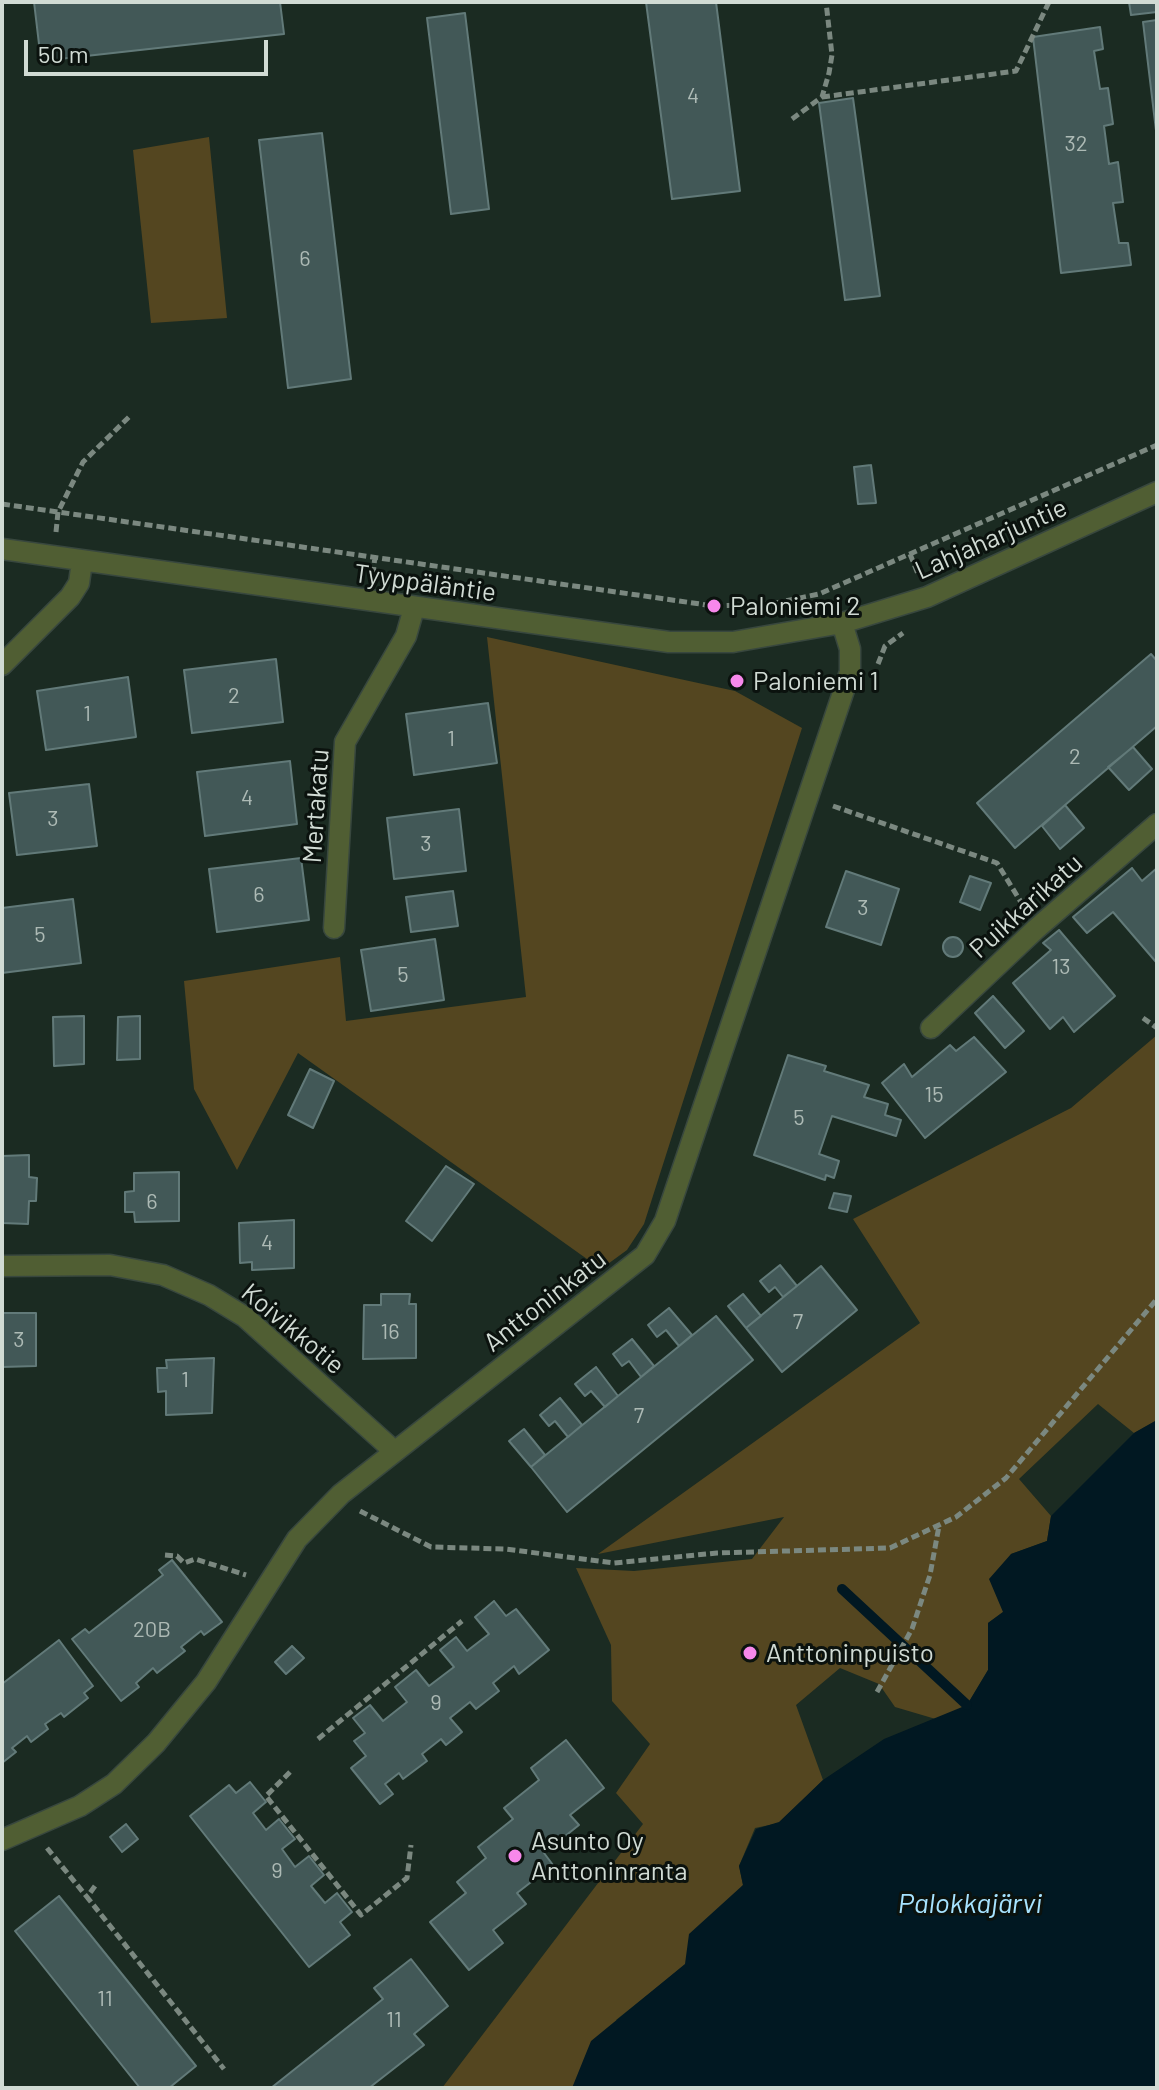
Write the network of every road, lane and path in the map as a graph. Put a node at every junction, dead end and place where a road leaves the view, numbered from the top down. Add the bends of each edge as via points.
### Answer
1 (826, 2) edge
2 (1049, 2) edge
3 (822, 97) junction
4 (792, 119) dead end
5 (131, 415) dead end
6 (1157, 445) edge
7 (1157, 492) edge
8 (2, 504) edge
9 (58, 512) junction
10 (2, 549) edge
11 (82, 561) junction
12 (414, 608) junction
13 (842, 623) junction
14 (2, 665) edge
15 (830, 805) dead end
16 (1157, 824) edge
17 (334, 928) dead end
18 (1036, 929) junction
19 (1143, 1018) dead end
20 (931, 1028) dead end
21 (1157, 1028) edge
22 (2, 1266) edge
23 (1157, 1299) edge
24 (393, 1450) junction
25 (360, 1511) dead end
26 (939, 1525) junction
27 (165, 1555) dead end
28 (252, 1577) dead end
29 (462, 1621) dead end
30 (877, 1692) dead end
31 (318, 1739) dead end
32 (290, 1772) dead end
33 (2, 1840) edge
34 (42, 1842) dead end
35 (411, 1845) dead end
36 (95, 1886) dead end
37 (87, 1897) junction
38 (224, 2069) dead end

1 - 3 path via 832,55
2 - 3 path via 1016,71
3 - 4 path
5 - 9 path via 83,462
6 - 9 path via 819,594 771,604 714,606
7 - 13 street, Lahjaharjuntie via 927,597
8 - 9 path
10 - 11 street, Tyyppäläntie
11 - 12 street, Tyyppäläntie
11 - 14 street via 79,583 70,597
12 - 13 street, Tyyppäläntie via 669,642 733,642
12 - 17 street, Mertakatu via 406,636 345,742
13 - 24 street, Anttoninkatu via 850,672 665,1221 645,1255 613,1282
15 - 18 path via 997,863
16 - 18 street, Puikkarikatu
18 - 20 street, Puikkarikatu
19 - 21 path
22 - 24 street, Koivikkotie via 110,1265 163,1275 209,1295 245,1317
23 - 26 path via 1006,1478
24 - 33 street, Anttoninkatu via 297,1539 206,1682 156,1743 114,1784 80,1806
25 - 26 path via 431,1547 505,1549 614,1563 717,1553 890,1548
26 - 30 path via 912,1629
27 - 28 path
29 - 31 path
32 - 35 path via 266,1796 361,1915 407,1878
34 - 37 path
36 - 37 path
37 - 38 path

